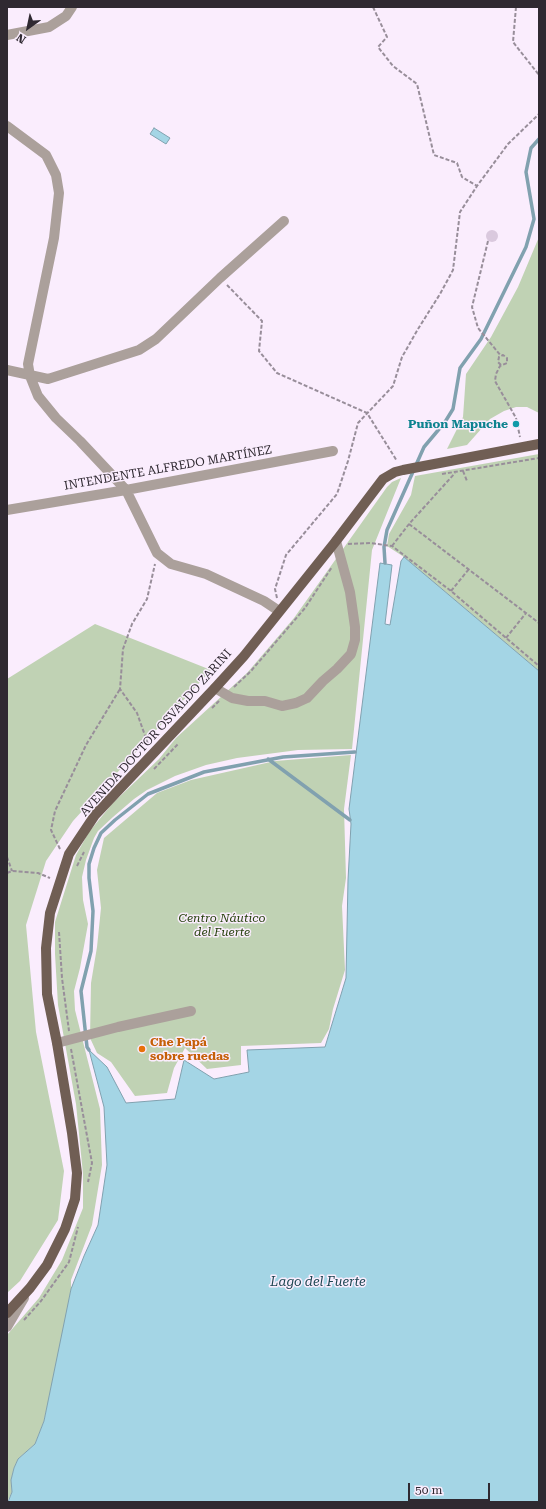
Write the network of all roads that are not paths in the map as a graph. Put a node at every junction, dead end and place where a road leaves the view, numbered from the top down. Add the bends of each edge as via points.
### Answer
1 (72, 7) edge
2 (7, 34) edge
3 (7, 126) edge
4 (284, 221) dead end
5 (7, 370) edge
6 (30, 376) junction
7 (539, 444) edge
8 (333, 451) dead end
9 (126, 490) junction
10 (7, 510) edge
11 (336, 541) junction
12 (279, 611) junction
13 (215, 688) junction
14 (191, 1011) dead end
15 (57, 1043) junction
16 (28, 1291) junction
17 (7, 1313) edge
18 (7, 1327) edge

1 - 2 street via 66,16 49,27
3 - 6 street via 46,155 56,175 58,193 54,238 28,364
4 - 6 street via 156,339 139,350 48,380
5 - 6 street
6 - 9 street via 38,396 56,418
7 - 11 main road, AVENIDA DOCTOR OSVALDO ZARINI via 402,470 388,476 379,484
8 - 9 street, INTENDENTE ALFREDO MARTÍNEZ
9 - 10 street, INTENDENTE ALFREDO MARTÍNEZ
9 - 12 street via 157,553 172,564 206,574 264,601
11 - 12 main road, AVENIDA DOCTOR OSVALDO ZARINI
11 - 13 street via 350,592 355,627 351,654 307,698 296,703 282,706 248,701 232,698
12 - 13 main road, AVENIDA DOCTOR OSVALDO ZARINI
13 - 15 main road, AVENIDA DOCTOR OSVALDO ZARINI via 95,815 69,854 50,913 46,948 47,994
14 - 15 street
15 - 16 main road, AVENIDA DOCTOR OSVALDO ZARINI via 77,1173 75,1199 57,1247
16 - 17 main road
16 - 18 street, AVENIDA DOCTOR OSVALDO ZARINI

